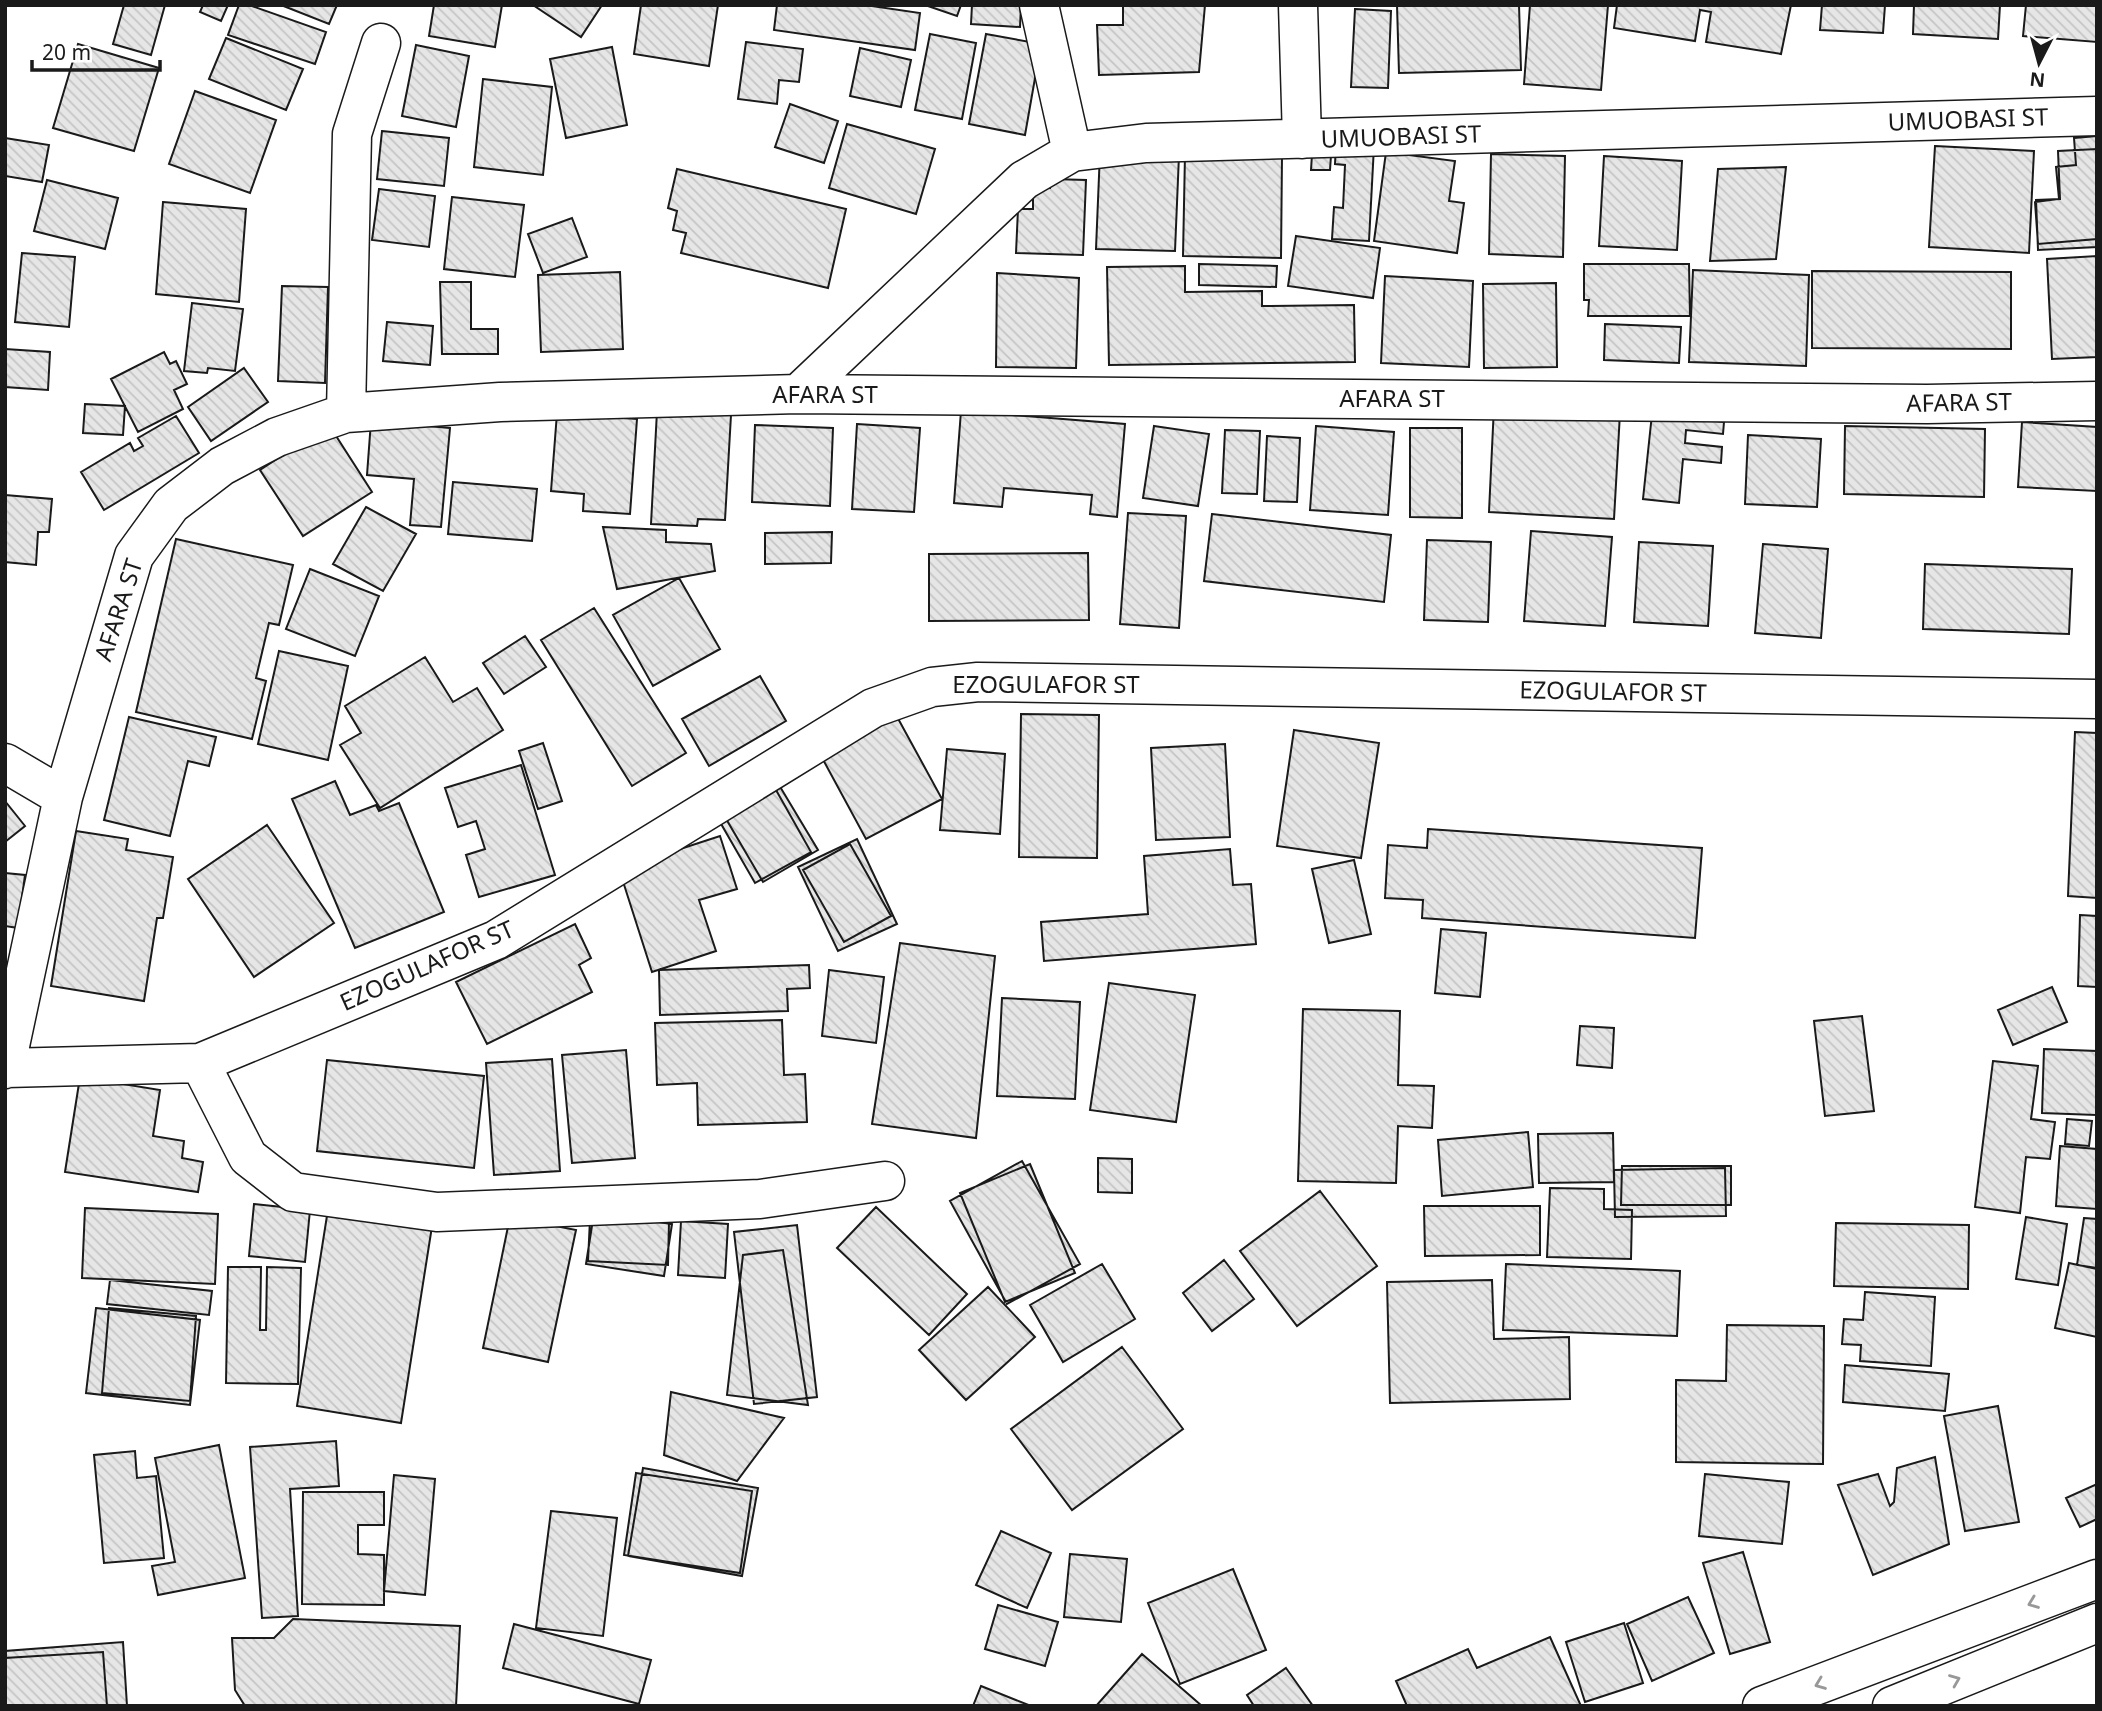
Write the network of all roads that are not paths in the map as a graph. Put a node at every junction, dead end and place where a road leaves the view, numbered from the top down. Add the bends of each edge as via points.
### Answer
1 (1039, 5) edge
2 (1298, 5) edge
3 (381, 43) dead end
4 (2097, 116) edge
5 (1302, 139) junction
6 (1072, 152) junction
7 (798, 394) junction
8 (2097, 401) edge
9 (346, 413) junction
10 (2097, 699) edge
11 (5, 763) edge
12 (63, 797) junction
13 (200, 1063) junction
14 (6, 1069) edge
15 (886, 1181) dead end
16 (2097, 1579) edge
17 (2097, 1623) edge
18 (1762, 1706) edge
19 (1892, 1706) edge

1 - 6 street
2 - 5 street
3 - 9 street via 352,134
4 - 5 street, UMUOBASI ST
5 - 6 street, UMUOBASI ST via 1146,143
6 - 7 street, UMUOBASI ST via 1024,180
7 - 8 street, AFARA ST via 1927,404
7 - 9 street, AFARA ST via 500,402
9 - 12 street, AFARA ST via 277,437 222,466 171,505 134,556
10 - 13 street, EZOGULAFOR ST via 978,682 932,687 873,708 496,940
11 - 12 street
12 - 14 street, AFARA ST
13 - 14 street, EZOGULAFOR ST
13 - 15 street via 248,1157 293,1192 437,1212 760,1199
16 -> 18 street
19 -> 17 street

